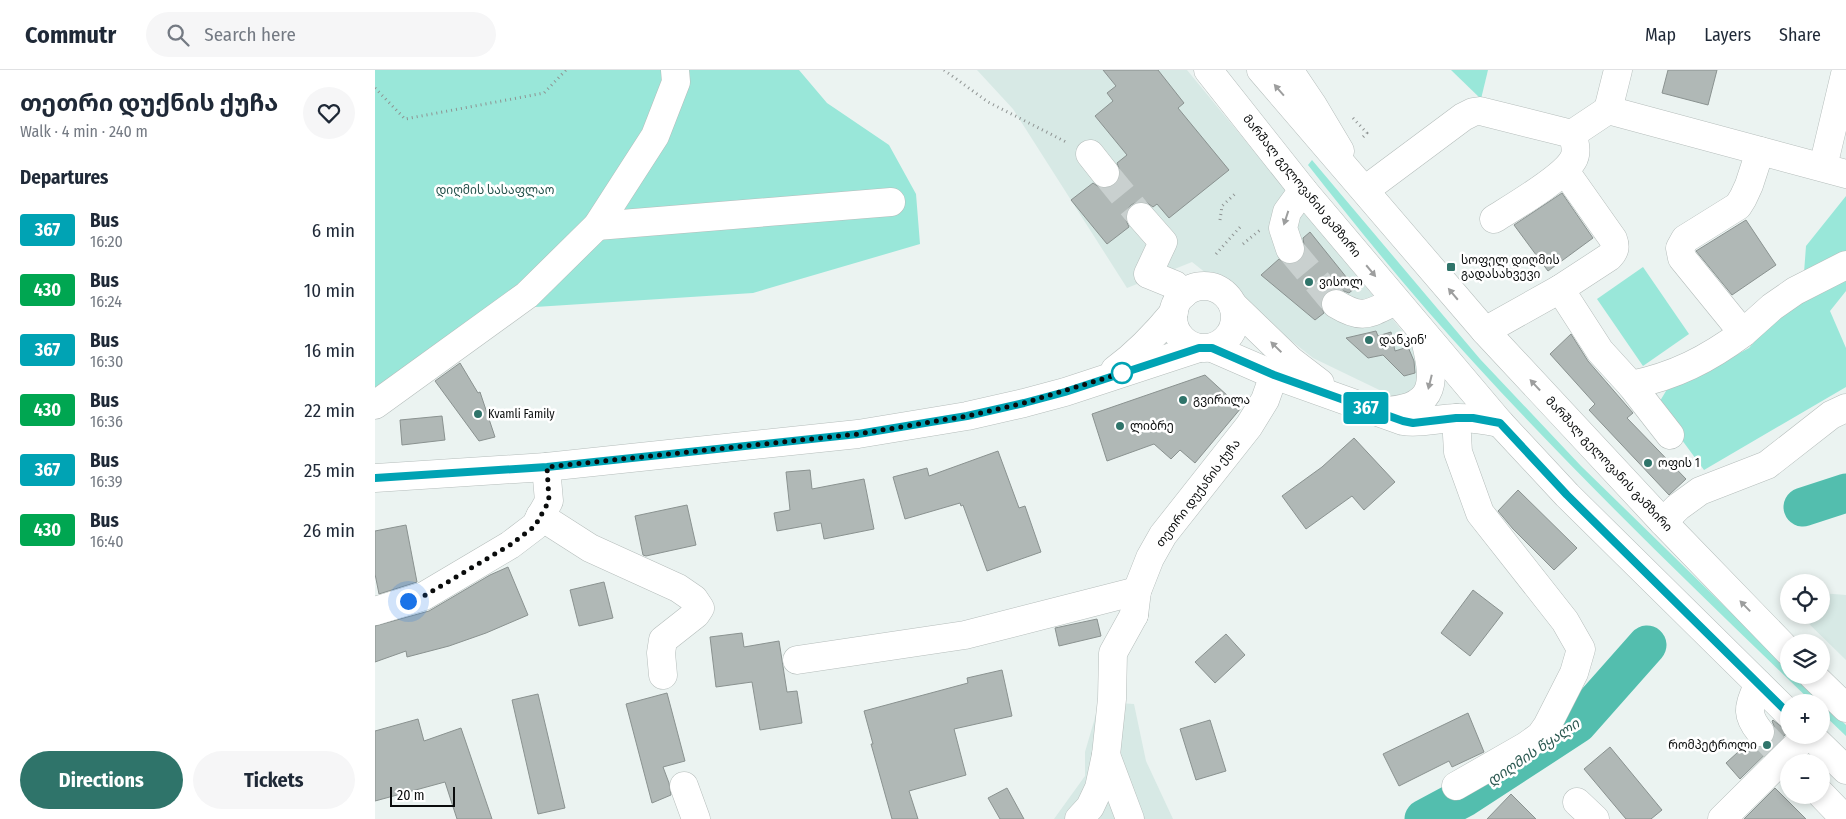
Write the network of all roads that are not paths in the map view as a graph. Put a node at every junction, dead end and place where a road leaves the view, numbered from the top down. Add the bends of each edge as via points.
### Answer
1 (675, 70) edge
2 (1208, 70) edge
3 (1261, 70) edge
4 (1289, 70) edge
5 (1618, 70) edge
6 (1846, 70) edge
7 (1607, 110) junction
8 (1572, 134) junction
9 (1760, 151) junction
10 (1565, 171) junction
11 (1834, 171) edge
12 (1361, 185) junction
13 (1303, 190) junction
14 (891, 202) dead end
15 (1141, 217) tunnel mouth
16 (1495, 220) dead end
17 (597, 226) junction
18 (1290, 249) tunnel mouth
19 (1846, 266) edge
20 (1560, 289) junction
21 (1396, 301) junction
22 (1179, 303) junction
23 (1336, 304) tunnel mouth
24 (1233, 305) junction
25 (1485, 331) junction
26 (1743, 333) junction
27 (1424, 335) junction
28 (1205, 348) junction
29 (1274, 375) junction
30 (1104, 379) junction
31 (1631, 385) junction
32 (1341, 398) junction
33 (375, 405) edge
34 (1846, 408) edge
35 (1376, 411) junction
36 (1456, 418) junction
37 (1500, 423) junction
38 (1846, 426) edge
39 (1671, 435) dead end
40 (1790, 446) junction
41 (547, 467) junction
42 (375, 478) edge
43 (541, 516) junction
44 (1670, 528) junction
45 (1136, 603) junction
46 (375, 611) edge
47 (1780, 643) edge
48 (797, 660) dead end
49 (663, 675) dead end
50 (1752, 678) junction
51 (1821, 684) edge
52 (1780, 705) edge
53 (1846, 708) edge
54 (1760, 732) tunnel mouth
55 (1800, 744) edge
56 (1819, 744) edge
57 (1789, 754) edge
58 (1106, 755) junction
59 (1780, 763) edge
60 (1846, 770) edge
61 (684, 786) dead end
62 (1456, 786) dead end
63 (1830, 803) edge
64 (696, 819) edge
65 (1079, 819) edge
66 (1130, 819) edge
67 (1722, 819) edge
68 (1845, 819) edge

1 - 17 main road via 676,82 655,136
2 - 13 main road, მარშალ გელოვანის გამზირი
12 -> 3 main road, მარშალ გელოვანის გამზირი
4 - 12 main road, მარშალ გელოვანის გამზირი
5 - 7 main road
6 - 11 main road
7 - 8 main road
7 - 9 main road
8 - 10 main road via 1576,144 1574,158
8 - 12 main road via 1487,112 1473,112
9 - 11 main road
9 - 26 main road via 1749,185 1737,206 1685,239 1680,248 1682,258
10 - 16 main road
10 - 20 main road via 1615,244 1609,257
25 -> 12 main road, მარშალ გელოვანის გამზირი
13 -> 18 main road via 1287,212 1283,228
13 -> 21 main road, მარშალ გელოვანის გამზირი
14 - 17 main road
15 - 22 main road via 1163,242 1148,274 1175,285
17 - 33 main road via 527,295
19 - 26 main road via 1795,291
20 - 25 main road
20 - 31 main road via 1600,351
21 - 23 main road via 1367,314 1352,314
21 - 27 main road, მარშალ გელოვანის გამზირი
22 - 24 main road via 1192,289 1201,286 1221,291
22 - 28 main road via 1173,322 1176,331 1189,345
22 - 30 main road via 1154,336
24 - 28 main road via 1234,326 1229,336 1221,343
32 -> 24 main road via 1290,360
44 -> 25 main road, მარშალ გელოვანის გამზირი
26 - 31 main road via 1694,365
27 -> 35 main road via 1432,378 1426,395 1411,407
27 - 37 main road, მარშალ გელოვანის გამზირი
28 - 29 main road
28 - 30 main road
29 - 32 main road
29 - 45 main road, თეთრი დუქანის ქუჩა via 1254,419 1163,535 1150,558
30 - 41 main road via 967,416 858,434
31 - 39 main road
32 - 35 main road
34 - 40 main road via 1831,415
35 - 36 main road via 1413,423
36 - 37 main road
36 - 62 main road via 1458,452 1480,513 1565,621 1581,649 1574,673 1540,736
37 - 50 main road, მარშალ გელოვანის გამზირი via 1567,495
38 - 40 main road
40 - 44 main road via 1767,465 1700,491 1677,507
41 - 42 main road
41 - 43 main road via 549,501
43 - 46 main road via 535,526 510,545 424,596
43 - 49 main road via 590,548 678,588 694,599 700,608 696,614 663,640
47 -> 44 main road, მარშალ გელოვანის გამზირი
45 - 48 main road via 965,635
45 - 58 main road, თეთრი დუქანის ქუჩა via 1113,653
50 - 52 main road, მარშალ გელოვანის გამზირი
50 - 54 main road via 1750,713
51 - 53 main road
55 - 57 main road
56 - 60 main road
58 - 65 main road, თეთრი დუქანის ქუჩა via 1099,788 1090,807
58 - 66 main road
59 - 67 main road
61 - 64 main road
63 - 68 main road

